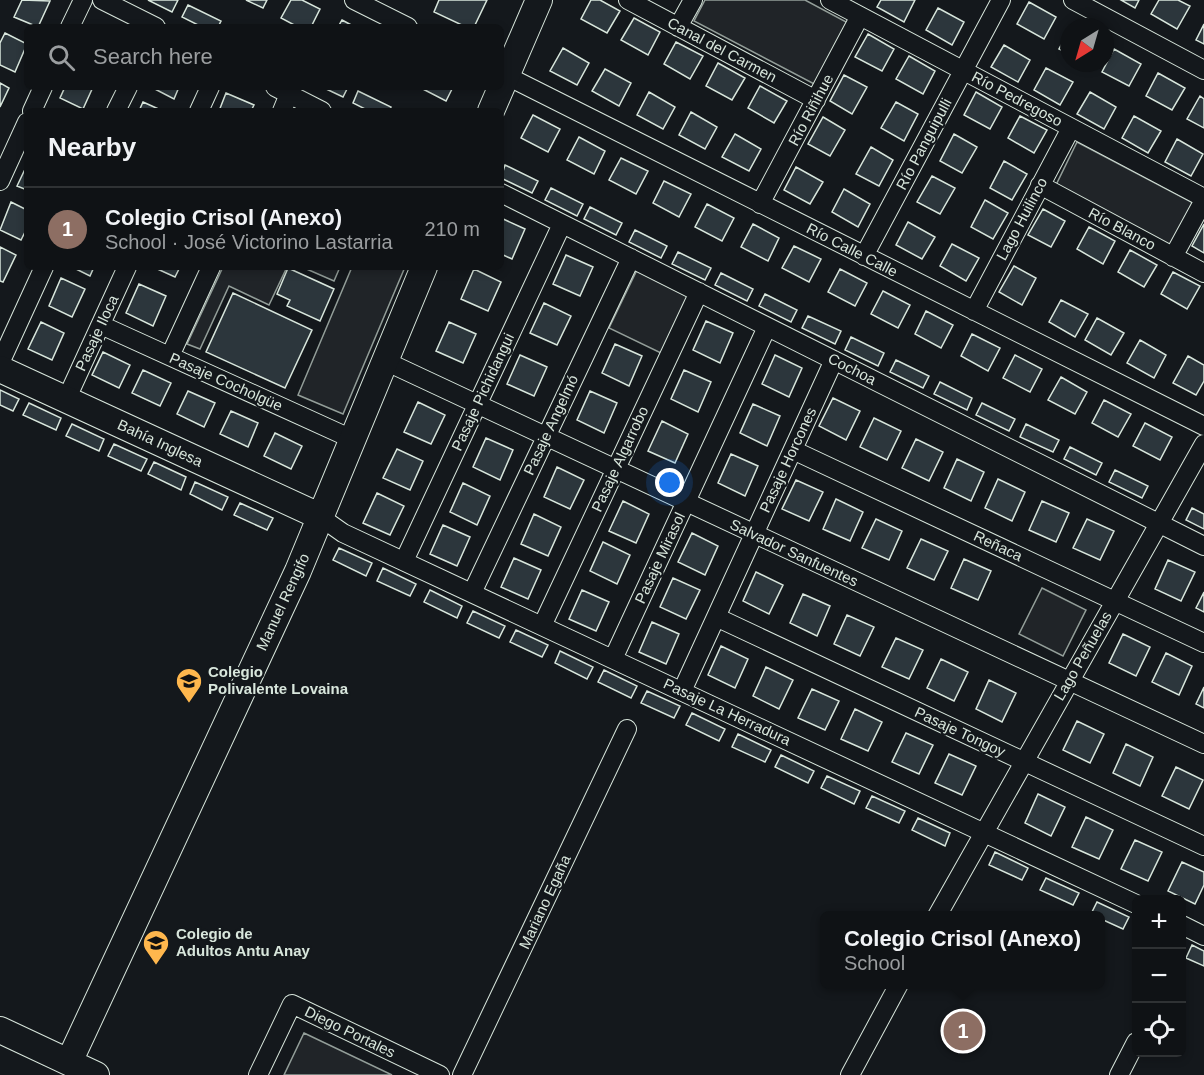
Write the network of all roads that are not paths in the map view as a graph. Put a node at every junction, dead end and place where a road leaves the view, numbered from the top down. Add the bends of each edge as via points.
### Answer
1 (82, 0) edge
2 (102, 0) edge
3 (355, 0) edge
4 (539, 0) edge
5 (628, 0) edge
6 (693, 0) edge
7 (830, 0) edge
8 (1000, 0) edge
9 (1074, 0) edge
10 (860, 16) junction
11 (71, 24) edge
12 (149, 24) edge
13 (402, 24) edge
14 (678, 27) junction
15 (963, 70) junction
16 (1204, 70) edge
17 (504, 73) edge
18 (504, 76) edge
19 (42, 90) edge
20 (126, 90) edge
21 (209, 90) edge
22 (498, 90) edge
23 (282, 97) edge
24 (816, 100) junction
25 (33, 108) edge
26 (118, 108) edge
27 (200, 108) edge
28 (313, 108) edge
29 (492, 108) edge
30 (1071, 128) junction
31 (24, 129) edge
32 (0, 181) edge
33 (1040, 185) junction
34 (504, 195) edge
35 (1204, 199) edge
36 (760, 204) junction
37 (562, 224) junction
38 (864, 256) junction
39 (1173, 256) junction
40 (630, 258) junction
41 (43, 270) edge
42 (127, 270) edge
43 (210, 270) edge
44 (423, 270) edge
45 (1204, 273) edge
46 (699, 292) junction
47 (974, 311) junction
48 (101, 325) junction
49 (767, 327) junction
50 (170, 356) junction
51 (834, 360) junction
52 (385, 361) junction
53 (0, 363) edge
54 (0, 369) edge
55 (66, 400) junction
56 (477, 404) junction
57 (1204, 426) edge
58 (546, 436) junction
59 (352, 439) junction
60 (1204, 444) edge
61 (793, 450) junction
62 (616, 469) junction
63 (686, 502) junction
64 (320, 516) junction
65 (1159, 523) junction
66 (754, 534) junction
67 (1204, 546) edge
68 (404, 561) junction
69 (472, 593) junction
70 (1114, 601) junction
71 (716, 617) junction
72 (542, 626) junction
73 (1204, 643) edge
74 (613, 659) junction
75 (1069, 681) junction
76 (682, 691) junction
77 (627, 729) dead end
78 (1204, 744) edge
79 (1023, 762) junction
80 (983, 832) junction
81 (1204, 846) edge
82 (1132, 902) edge
83 (939, 911) edge
84 (1186, 927) edge
85 (1204, 936) edge
86 (896, 989) edge
87 (0, 1031) edge
88 (1132, 1051) edge
89 (69, 1062) junction
90 (96, 1075) edge
91 (258, 1075) edge
92 (440, 1075) edge
93 (462, 1075) edge
94 (850, 1075) edge
95 (1119, 1075) edge

1 - 11 street
2 - 12 street
3 - 13 street
4 - 17 street
5 - 14 street, Canal del Carmen
6 - 14 street
7 - 10 street, Río Pedregoso
8 - 15 street, Río Panguipulli
9 - 16 street
10 - 15 street, Río Pedregoso
10 - 24 street, Río Riñihue
14 - 24 street, Canal del Carmen
15 - 30 street, Río Pedregoso
15 - 38 street, Río Panguipulli
18 - 36 street, Río Calle Calle
19 - 25 street
20 - 26 street
21 - 27 street
22 - 29 street
23 - 28 street
24 - 36 street, Río Riñihue
30 - 33 street, Lago Huilinco
30 - 35 street, Río Pedregoso
31 - 32 street
33 - 39 street, Río Blanco
33 - 47 street, Lago Huilinco
34 - 37 street, Cochoa
35 - 39 street
36 - 38 street, Río Calle Calle
37 - 40 street, Cochoa
37 - 56 street, Pasaje Pichidangui
38 - 47 street, Río Calle Calle
39 - 45 street, Río Blanco
40 - 46 street, Cochoa
40 - 58 street, Pasaje Angelmó
41 - 53 street
42 - 48 street, Pasaje Iloca
43 - 50 street
44 - 52 street, Manuel Rengifo
46 - 49 street, Cochoa
46 - 62 street, Pasaje Algarrobo
47 - 57 street, Río Calle Calle
48 - 50 street, Pasaje Cocholgüe
48 - 55 street, Pasaje Iloca
49 - 51 street, Cochoa
49 - 63 street, Pasaje Mirasol
50 - 59 street, Pasaje Cocholgüe
51 - 61 street, Pasaje Horcones
51 - 65 street, Cochoa
52 - 56 street, Salvador Sanfuentes
52 - 59 street, Manuel Rengifo
54 - 55 street, Bahía Inglesa
55 - 64 street, Bahía Inglesa
56 - 58 street, Salvador Sanfuentes
56 - 68 street, Pasaje Pichidangui
58 - 62 street, Salvador Sanfuentes
58 - 69 street, Pasaje Angelmó
59 - 64 street, Manuel Rengifo
60 - 65 street, Lago Peñuelas
61 - 66 street, Pasaje Horcones
61 - 70 street, Reñaca
62 - 63 street, Salvador Sanfuentes
62 - 72 street, Pasaje Algarrobo
63 - 66 street, Salvador Sanfuentes
63 - 74 street, Pasaje Mirasol
64 - 68 street, Pasaje La Herradura via 343,532
64 - 89 street, Manuel Rengifo via 293,582
65 - 67 street, Cochoa
65 - 70 street, Lago Peñuelas
66 - 71 street, Pasaje Horcones
66 - 75 street, Salvador Sanfuentes
68 - 69 street, Pasaje La Herradura
69 - 72 street, Pasaje La Herradura
70 - 73 street, Reñaca
70 - 75 street, Lago Peñuelas
71 - 76 street, Pasaje Horcones
71 - 79 street, Pasaje Tongoy
72 - 74 street, Pasaje La Herradura
74 - 76 street, Pasaje La Herradura
75 - 78 street, Salvador Sanfuentes
75 - 79 street, Lago Peñuelas
76 - 80 street, Pasaje La Herradura
77 - 93 street, Mariano Egaña
79 - 80 street, Lago Peñuelas
79 - 81 street, Pasaje Tongoy
80 - 82 street, Pasaje La Herradura
80 - 83 street, Lago Peñuelas
84 - 85 street
86 - 94 street
87 - 89 street
88 - 95 street
89 - 90 street
91 - 92 street, Diego Portales via 292,1004

